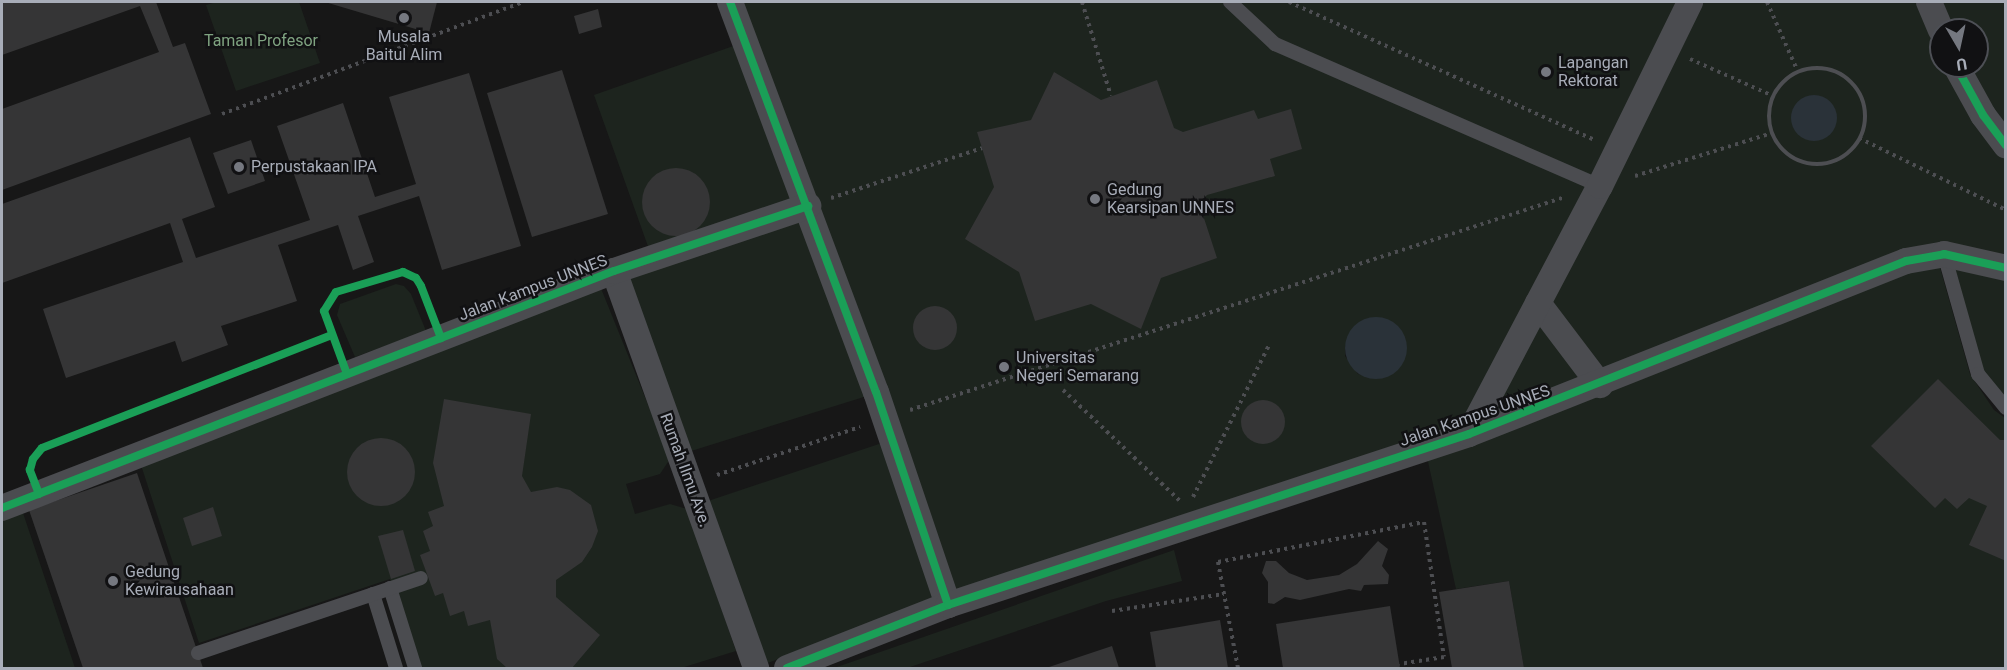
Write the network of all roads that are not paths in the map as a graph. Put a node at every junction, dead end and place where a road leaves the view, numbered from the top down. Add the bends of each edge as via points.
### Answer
1 (730, 2) edge
2 (1230, 2) edge
3 (1690, 2) edge
4 (1929, 2) edge
5 (1936, 18) edge
6 (1963, 78) edge
7 (2006, 145) edge
8 (1600, 186) junction
9 (808, 206) junction
10 (1944, 254) junction
11 (2006, 268) edge
12 (614, 271) junction
13 (1538, 303) junction
14 (1600, 385) junction
15 (2006, 408) edge
16 (1469, 434) junction
17 (2, 508) edge
18 (422, 578) dead end
19 (390, 588) junction
20 (373, 594) junction
21 (948, 605) junction
22 (198, 653) dead end
23 (396, 669) edge
24 (415, 669) edge
25 (756, 669) edge
26 (787, 669) edge

1 - 9 street
2 - 8 lane via 1275,44
3 - 8 street, Jalan Kampus UNNES
4 - 5 street
6 - 7 street
8 - 13 street, Jalan Kampus UNNES
9 - 12 street, Jalan Kampus UNNES
9 - 21 street
10 - 11 street, Jalan Kampus UNNES
10 - 14 street, Jalan Kampus UNNES via 1906,261
10 - 15 lane via 1978,374
12 - 17 street, Jalan Kampus UNNES
12 - 25 street, Rumah Ilmu Ave.
13 - 14 street
13 - 16 street, Jalan Kampus UNNES
14 - 16 street, Jalan Kampus UNNES
16 - 21 street, Jalan Kampus UNNES
18 - 19 lane
19 - 20 lane
19 - 24 lane
20 - 22 lane
20 - 23 lane
21 - 26 street, Jalan Kampus UNNES

